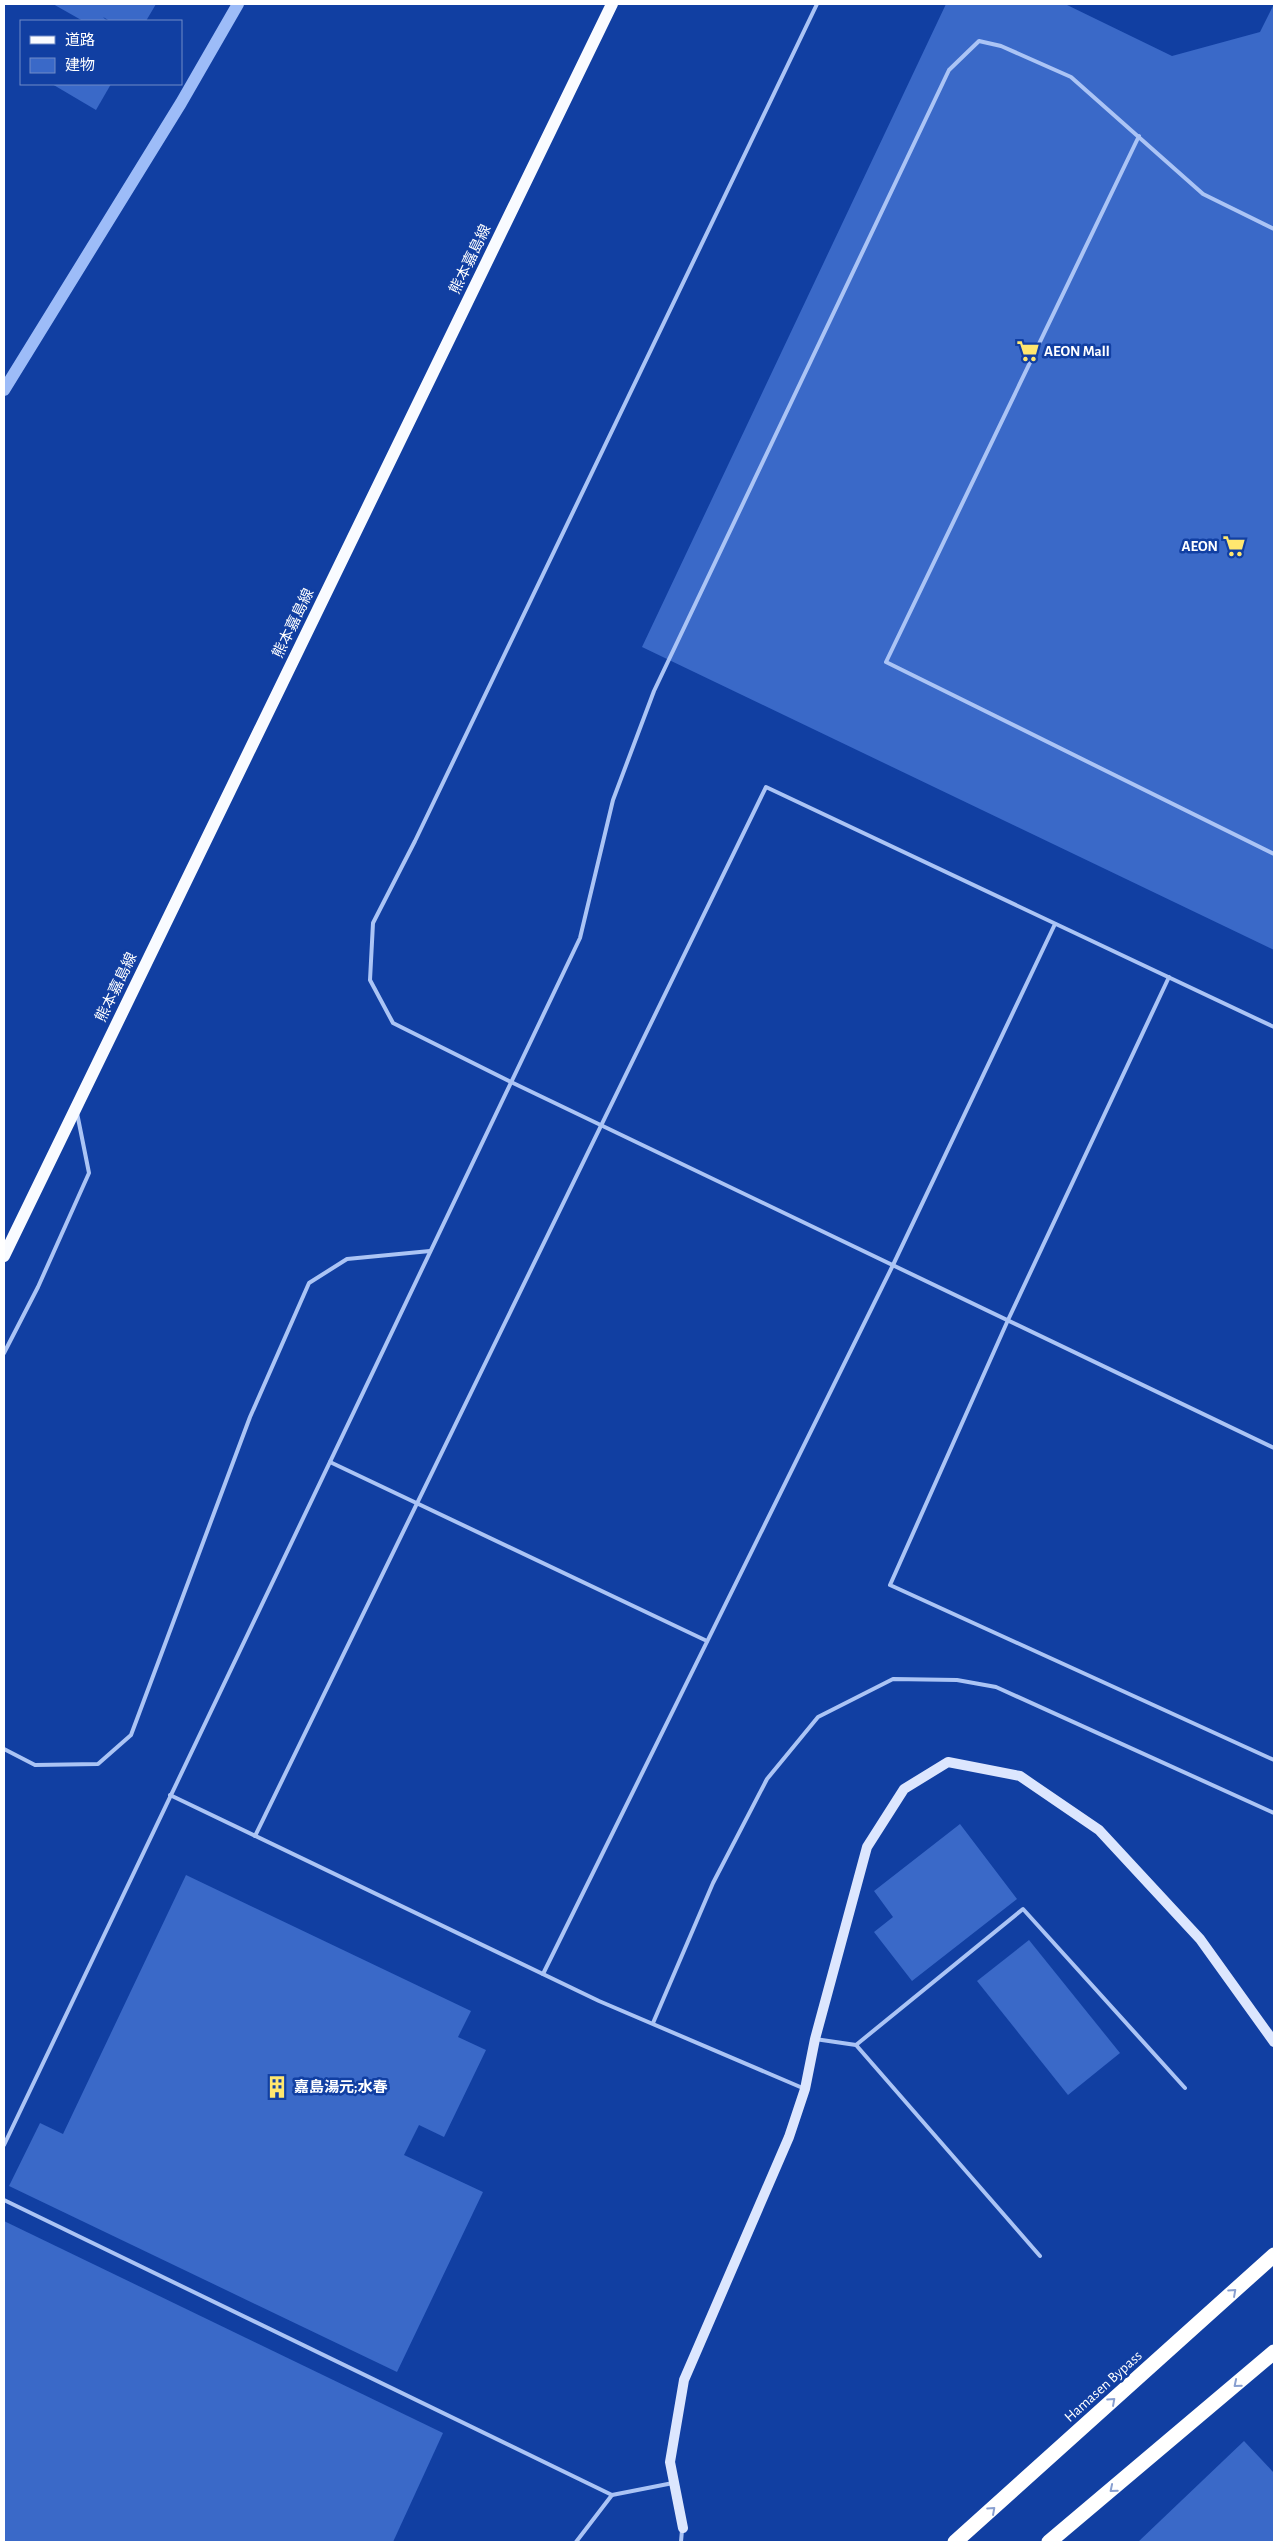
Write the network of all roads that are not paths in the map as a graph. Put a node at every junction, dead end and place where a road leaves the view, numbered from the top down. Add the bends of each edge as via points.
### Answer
1 (612, 4) edge
2 (817, 4) edge
3 (1139, 136) junction
4 (1274, 229) edge
5 (1274, 854) edge
6 (1056, 924) junction
7 (1169, 977) junction
8 (1274, 1027) edge
9 (511, 1082) junction
10 (76, 1107) junction
11 (602, 1126) junction
12 (430, 1252) junction
13 (4, 1256) edge
14 (893, 1265) junction
15 (1008, 1320) junction
16 (4, 1353) edge
17 (1274, 1448) edge
18 (330, 1462) junction
19 (418, 1504) junction
20 (707, 1641) junction
21 (4, 1749) edge
22 (1274, 1760) edge
23 (170, 1795) junction
24 (1274, 1813) edge
25 (255, 1836) junction
26 (543, 1974) junction
27 (653, 2023) junction
28 (816, 2039) junction
29 (1274, 2042) edge
30 (856, 2045) junction
31 (1185, 2088) dead end
32 (805, 2090) junction
33 (4, 2145) edge
34 (4, 2200) edge
35 (1040, 2256) dead end
36 (1274, 2256) edge
37 (1274, 2352) edge
38 (673, 2483) junction
39 (612, 2495) junction
40 (682, 2528) joint
41 (576, 2542) edge
42 (681, 2542) edge
43 (955, 2542) edge
44 (1049, 2542) edge

1 - 10 main road, 熊本嘉島線
2 - 9 lane via 373,923 370,980 393,1023
3 - 4 lane via 1203,194
3 - 5 lane via 886,662
3 - 9 lane via 1071,77 1001,46 979,42 949,70 654,691 613,800 580,938
6 - 7 lane
6 - 11 lane via 766,787
6 - 14 lane
7 - 8 lane
7 - 15 lane
9 - 11 lane
9 - 12 lane
10 - 13 main road, 熊本嘉島線
10 - 16 lane via 89,1173 38,1287
11 - 14 lane
11 - 19 lane
12 - 18 lane
12 - 21 lane via 347,1259 309,1283 250,1417 130,1735 98,1764 35,1765
14 - 15 lane
14 - 20 lane
15 - 17 lane
15 - 22 lane via 890,1585
18 - 19 lane
18 - 23 lane
19 - 20 lane
19 - 25 lane
20 - 26 lane
23 - 25 lane
23 - 33 lane
24 - 27 lane via 996,1687 957,1680 893,1679 818,1717 767,1779 713,1883
25 - 26 lane
26 - 27 lane
27 - 32 lane
28 - 29 street via 867,1848 904,1789 948,1762 1020,1776 1099,1830 1200,1939
28 - 30 lane
28 - 32 street
30 - 31 lane via 1023,1910
30 - 35 lane
32 - 38 street via 789,2138 684,2380 670,2462
34 - 39 lane
43 -> 36 highway, Hamasen Bypass
37 -> 44 highway
38 - 39 lane
38 - 40 street
39 - 41 lane
40 - 42 lane

